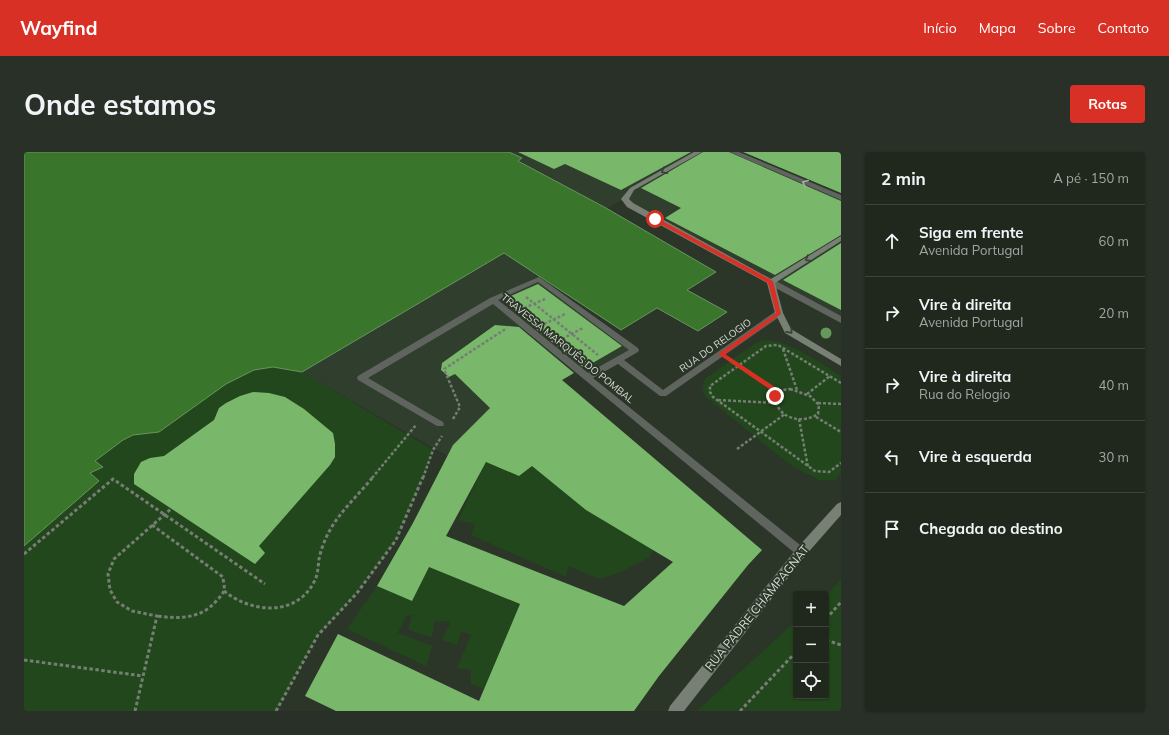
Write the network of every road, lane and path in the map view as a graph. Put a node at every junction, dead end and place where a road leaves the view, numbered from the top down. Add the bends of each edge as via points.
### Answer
1 (698, 152) edge
2 (733, 152) edge
3 (841, 198) edge
4 (841, 238) edge
5 (771, 282) junction
6 (516, 290) junction
7 (558, 293) junction
8 (493, 300) junction
9 (534, 304) junction
10 (578, 308) junction
11 (779, 313) junction
12 (511, 314) junction
13 (518, 320) junction
14 (553, 320) junction
15 (841, 320) edge
16 (596, 321) junction
17 (531, 330) junction
18 (572, 334) junction
19 (549, 346) junction
20 (783, 348) junction
21 (721, 354) junction
22 (618, 360) junction
23 (841, 363) edge
24 (610, 365) junction
25 (739, 366) junction
26 (830, 376) junction
27 (588, 378) junction
28 (841, 383) edge
29 (797, 390) junction
30 (778, 393) junction
31 (807, 394) junction
32 (717, 400) junction
33 (776, 403) junction
34 (817, 403) junction
35 (841, 404) edge
36 (785, 414) junction
37 (816, 417) junction
38 (798, 420) junction
39 (449, 425) dead end
40 (442, 428) joint
41 (760, 432) junction
42 (841, 432) edge
43 (406, 437) dead end
44 (737, 449) dead end
45 (841, 463) edge
46 (808, 467) junction
47 (841, 507) edge
48 (172, 508) dead end
49 (152, 525) junction
50 (801, 552) junction
51 (24, 554) edge
52 (265, 584) dead end
53 (224, 591) junction
54 (841, 602) edge
55 (157, 616) junction
56 (829, 616) edge
57 (829, 641) edge
58 (841, 645) edge
59 (793, 655) edge
60 (24, 660) edge
61 (143, 676) junction
62 (135, 711) edge
63 (276, 711) edge
64 (675, 711) edge
65 (740, 711) edge

1 -> 5 main road via 632,189 625,199 630,205
3 -> 2 street
4 -> 5 main road
5 - 11 main road
5 - 15 street
6 - 7 lane via 539,279
6 - 8 lane
6 - 9 path
7 - 9 path
7 - 10 lane
8 - 12 lane, TRAVESSA MARQUÊS DO POMBAL
8 - 40 lane, TRAVESSA MARQUÊS DO POMBAL via 361,378
9 - 12 path
9 - 14 path
10 - 14 path
10 - 16 lane
11 - 21 lane, RUA DO RELOGIO
11 -> 23 main road via 788,331
12 - 13 lane, TRAVESSA MARQUÊS DO POMBAL
13 - 17 lane, TRAVESSA MARQUÊS DO POMBAL
13 - 39 path via 444,369 460,407
14 - 17 path
14 - 18 path
16 - 18 path
16 - 22 lane via 635,350
17 - 19 lane, TRAVESSA MARQUÊS DO POMBAL
18 - 19 path
18 - 24 path
19 - 27 lane, TRAVESSA MARQUÊS DO POMBAL
20 - 25 path via 778,345 766,346
20 - 26 path
20 - 29 path
21 - 22 lane, RUA DO RELOGIO via 663,394
21 - 25 path
22 - 24 lane
24 - 27 lane
25 - 30 path
25 - 32 path via 710,386 710,392
26 - 28 path
26 - 31 path
27 - 50 lane, TRAVESSA MARQUÊS DO POMBAL
29 - 30 path via 790,389
29 - 31 path
30 - 33 path via 775,396
31 - 34 path
32 - 33 path
32 - 41 path
33 - 36 path
34 - 35 path
34 - 37 path via 820,410
36 - 38 path
36 - 41 path
37 - 38 path
37 - 42 path
38 - 46 path
40 - 63 path via 396,540 357,593 318,635
41 - 44 path
41 - 46 path
43 - 53 path via 331,528 324,542 319,571 314,584 306,594 292,604 278,609 243,604
45 - 46 path via 831,472 823,474
47 - 50 main road, RUA PADRE CHAMPAGNAT
48 - 49 path
49 - 53 path via 223,577
49 - 55 path via 114,559 107,578 109,591 116,601 130,610
50 - 64 main road, RUA PADRE CHAMPAGNAT
51 - 52 path via 112,478
53 - 55 path via 216,604 205,612 187,618 171,619
54 - 56 path
55 - 61 path
57 - 58 path
59 - 65 path
60 - 61 path
61 - 62 path

